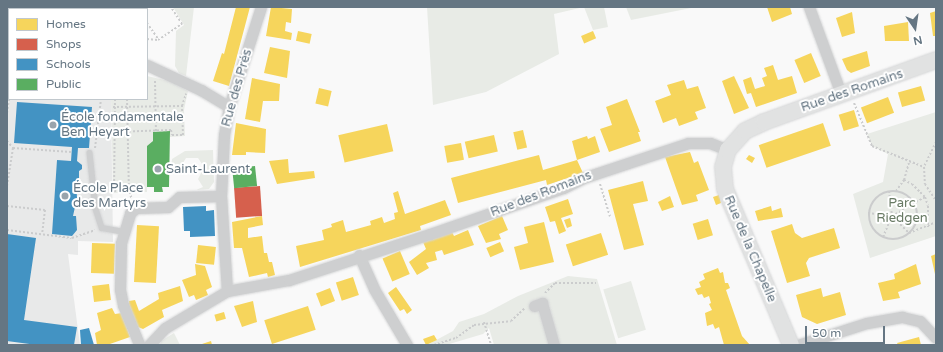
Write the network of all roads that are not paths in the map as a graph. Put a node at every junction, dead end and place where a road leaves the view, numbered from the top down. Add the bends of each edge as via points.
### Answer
1 (261, 7) edge
2 (809, 7) edge
3 (936, 60) edge
4 (148, 66) edge
5 (845, 93) junction
6 (228, 107) junction
7 (728, 150) junction
8 (90, 153) road end
9 (221, 196) junction
10 (124, 232) junction
11 (359, 255) junction
12 (227, 291) junction
13 (534, 306) road end
14 (936, 338) edge
15 (141, 345) edge
16 (407, 345) edge
17 (554, 345) edge
18 (791, 345) edge
19 (798, 345) edge

1 - 6 street, Rue des Prés
2 - 5 street
3 - 5 main road, Rue des Romains
4 - 6 street via 164,78 201,90
5 - 7 main road, Rue des Romains via 745,131
6 - 9 street, Rue des Prés
7 - 11 street, Rue des Romains via 710,143 694,142 597,173 550,193 430,234
7 - 18 main road, Rue de la Chapelle via 723,167 725,189
8 - 10 lane via 96,209 102,228
9 - 10 street via 179,197 168,207 136,208 130,213
9 - 12 street, Rue des Prés
10 - 15 street via 121,243 120,289 123,305
11 - 12 street, Rue des Romains via 268,286
11 - 16 street via 374,289
12 - 15 street, Rue des Romains
13 - 17 street via 542,303
14 - 19 street via 920,321 902,317 867,323

